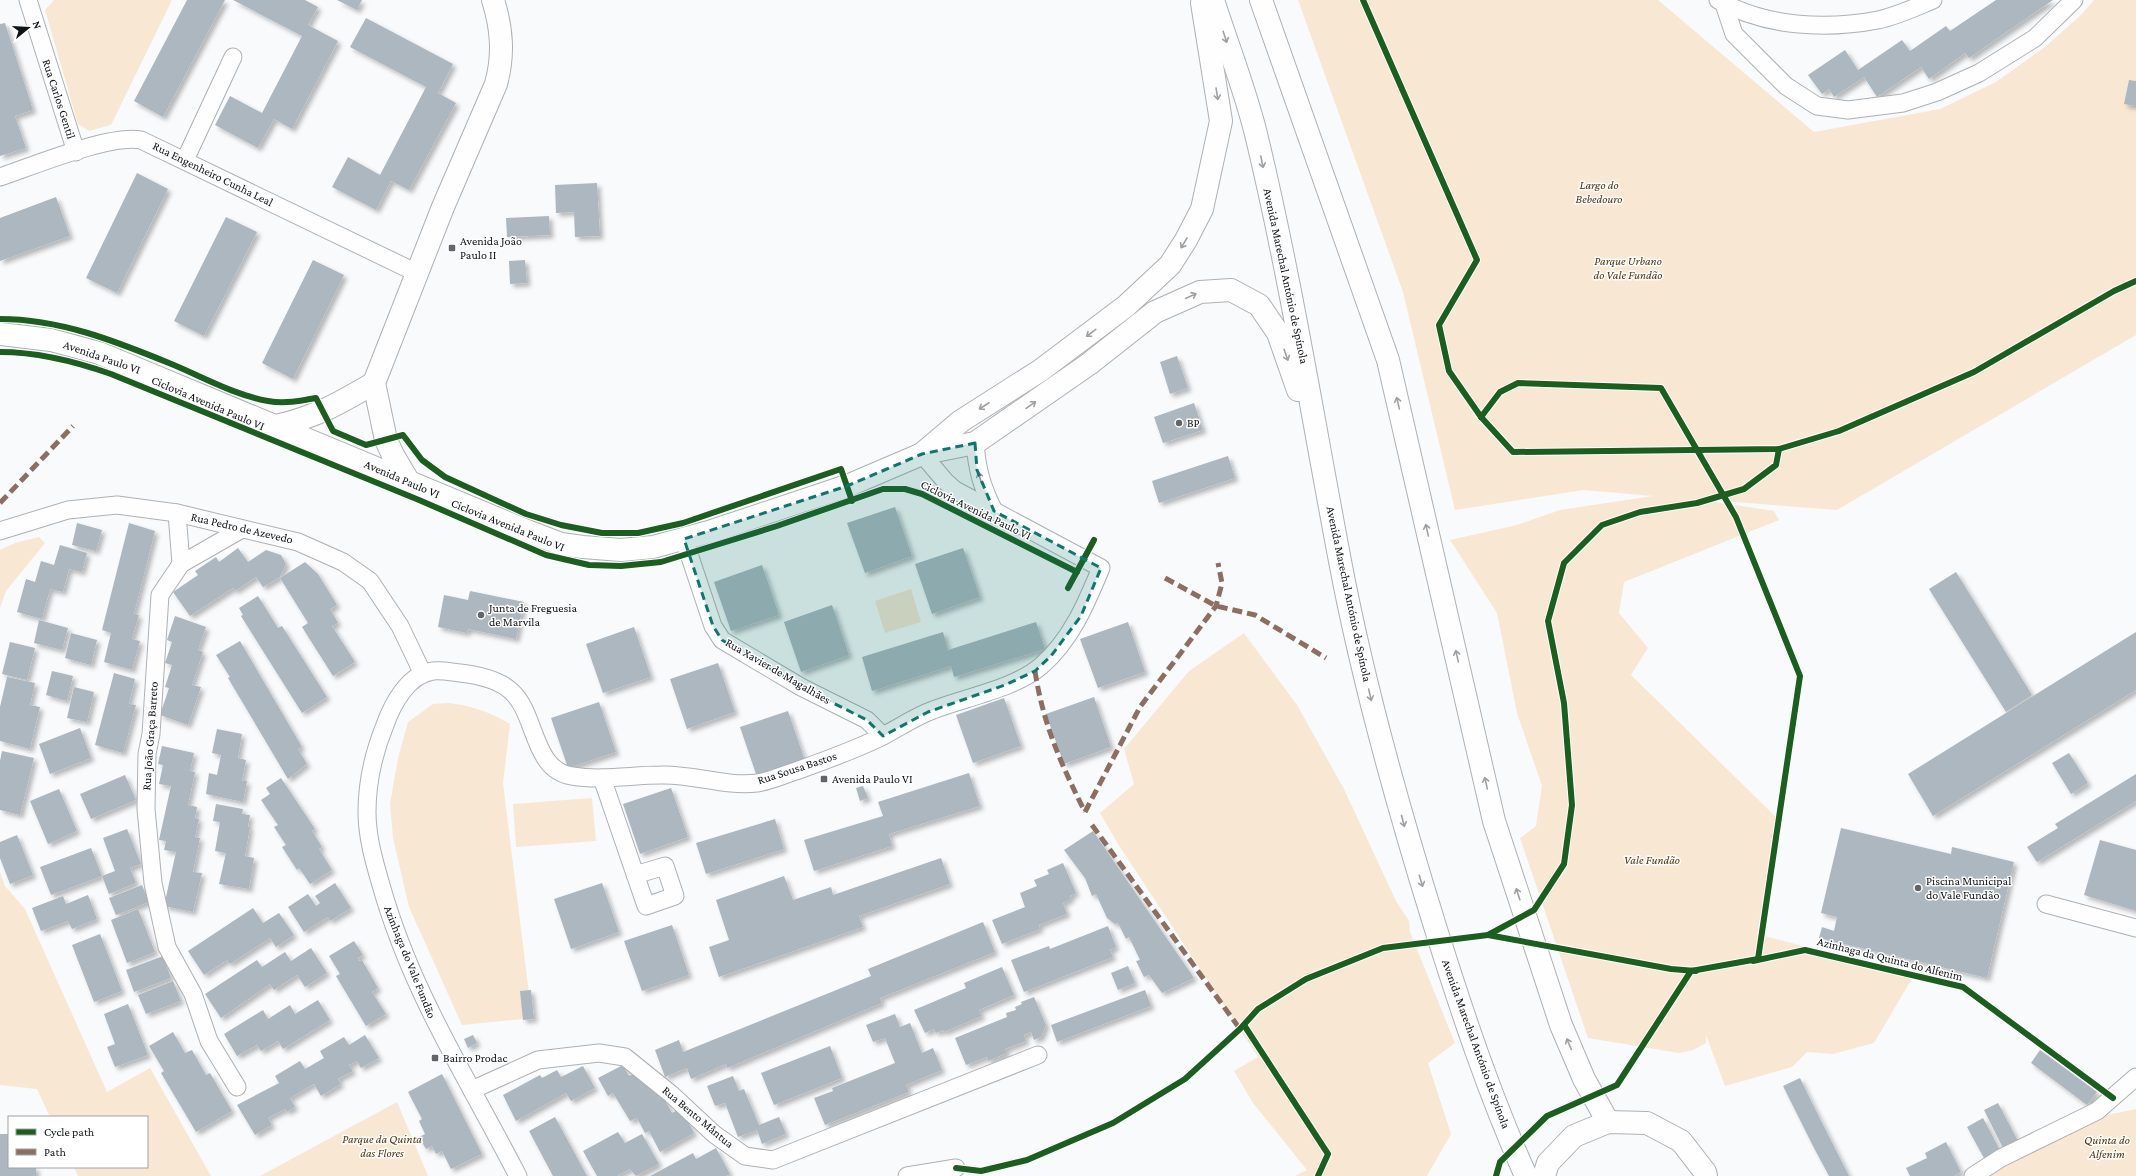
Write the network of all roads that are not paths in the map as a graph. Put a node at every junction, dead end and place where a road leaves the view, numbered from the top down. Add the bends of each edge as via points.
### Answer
1 (28, 0) edge
2 (493, 0) edge
3 (1202, 0) edge
4 (1213, 0) edge
5 (1261, 0) edge
6 (1933, 0) edge
7 (2074, 0) edge
8 (1721, 2) edge
9 (233, 57) dead end
10 (76, 152) junction
11 (185, 160) junction
12 (0, 177) edge
13 (417, 273) junction
14 (0, 334) edge
15 (374, 382) junction
16 (276, 426) junction
17 (975, 443) junction
18 (922, 454) junction
19 (1324, 465) junction
20 (409, 482) junction
21 (994, 511) junction
22 (177, 513) junction
23 (242, 529) junction
24 (0, 531) edge
25 (684, 539) junction
26 (181, 564) junction
27 (423, 674) junction
28 (883, 736) junction
29 (602, 778) junction
30 (635, 875) dead end
31 (2046, 904) dead end
32 (2136, 928) edge
33 (1038, 1055) dead end
34 (2136, 1077) edge
35 (237, 1086) dead end
36 (472, 1090) junction
37 (1608, 1122) junction
38 (956, 1168) dead end
39 (518, 1176) edge
40 (907, 1176) edge
41 (1526, 1176) edge
42 (1544, 1176) edge
43 (1706, 1176) edge
44 (1973, 1176) edge

1 - 10 street, Rua Carlos Gentil
2 - 13 main road via 501,33 502,50 496,84
3 -> 18 main road via 1221,121 1202,209 1186,240 1170,265 1126,306 1041,370 962,421
4 -> 19 main road, Avenida Marechal António de Spínola via 1255,131 1286,271
37 -> 5 main road via 1584,1079 1561,1025 1494,821 1388,360
6 - 8 street via 1880,19 1842,25 1789,23 1758,17
7 - 8 street via 2035,38 1979,73 1937,92 1903,103 1848,110 1817,106 1786,86 1734,34
9 - 11 street
10 - 11 street, Rua Engenheiro Cunha Leal via 114,141 134,139
10 - 12 street, Rua Engenheiro Cunha Leal
11 - 13 street, Rua Engenheiro Cunha Leal
13 - 15 main road
14 - 16 main road, Avenida Paulo VI via 51,340 122,361
15 - 16 main road via 323,412
15 - 20 main road via 386,440
16 - 20 main road, Avenida Paulo VI
17 - 18 main road
17 -> 19 main road via 1089,364 1155,312 1200,292 1231,290 1259,305 1278,333
21 -> 17 street via 977,470
18 - 21 street via 955,490
18 - 25 main road, Avenida Paulo VI via 847,486
19 -> 41 main road, Avenida Marechal António de Spínola via 1340,562 1377,726 1409,844 1478,1058
20 - 25 main road, Avenida Paulo VI via 561,544 603,550 640,550
21 - 28 street, Rua Sousa Bastos via 1101,568 1081,616 1051,656 1035,671 1005,685 928,712
22 - 23 street, Rua Pedro de Azevedo
22 - 24 street, Rua Pedro de Azevedo via 116,505 68,510
22 - 26 street
23 - 26 street, Rua João Graça Barreto
23 - 27 street, Rua Pedro de Azevedo via 298,542 343,562 370,581 400,626
25 - 28 street, Rua Xavier de Magalhães via 713,626 722,640 801,687 867,720
26 - 35 street, Rua João Graça Barreto via 160,596 151,734 147,754 146,809 153,883 167,947 192,994 209,1041
27 - 29 street, Rua Sousa Bastos via 432,671 468,674 505,686 512,691 524,708 539,746 554,768 571,776
27 - 36 street, Azinhaga do Vale Fundão via 399,696 378,742 368,792 370,844 396,933 442,1036
28 - 29 street, Rua Sousa Bastos via 819,763 756,783 734,784 675,775
29 - 30 street
31 - 32 street
33 - 36 street, Rua Bento Mântua via 773,1160 745,1156 714,1134 625,1057 599,1053 538,1060
34 - 44 street via 2097,1112 2001,1158
36 - 39 street, Azinhaga do Vale Fundão
37 - 42 main road via 1574,1136 1548,1163
37 - 43 main road via 1647,1123 1681,1141
38 - 40 street

